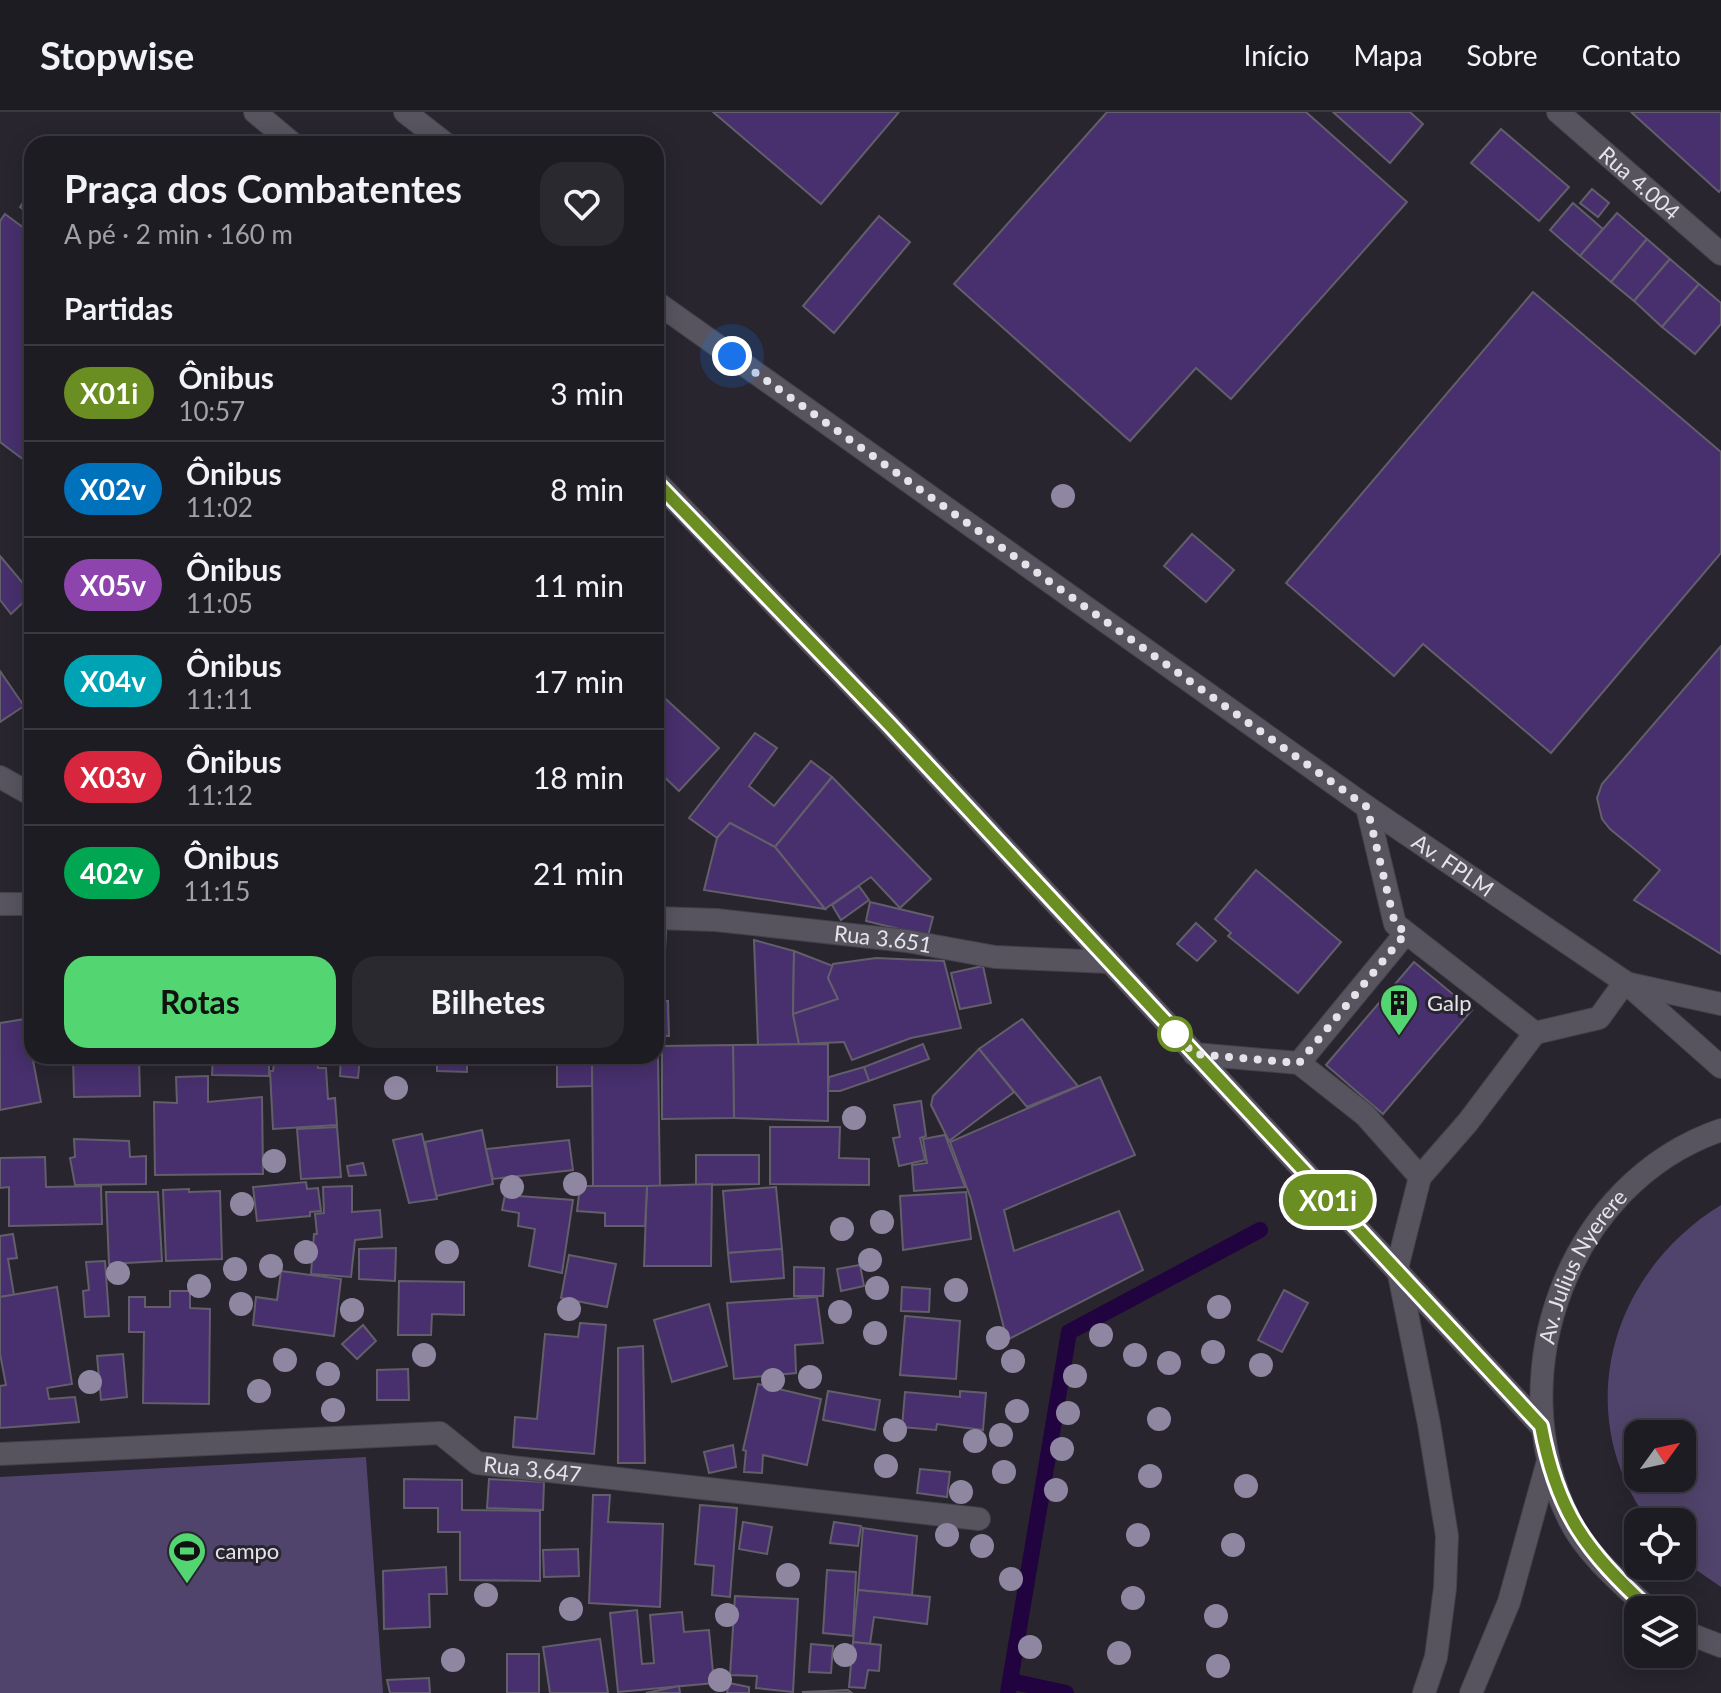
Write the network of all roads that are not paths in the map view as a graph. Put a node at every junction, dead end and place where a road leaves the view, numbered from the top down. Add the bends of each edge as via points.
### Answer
1 (255, 112) edge
2 (405, 112) edge
3 (1558, 112) edge
4 (284, 136) edge
5 (436, 136) edge
6 (1721, 254) edge
7 (664, 308) edge
8 (664, 489) edge
9 (0, 777) edge
10 (24, 790) edge
11 (1367, 807) junction
12 (0, 904) edge
13 (24, 904) edge
14 (664, 918) edge
15 (1406, 933) junction
16 (1110, 962) junction
17 (1625, 982) junction
18 (1721, 1004) edge
19 (1535, 1033) junction
20 (1194, 1054) junction
21 (1299, 1063) junction
22 (1721, 1067) edge
23 (1721, 1130) edge
24 (1420, 1177) junction
25 (1397, 1268) junction
26 (1541, 1426) junction
27 (0, 1454) edge
28 (1548, 1461) junction
29 (979, 1519) dead end
30 (1635, 1596) edge
31 (1696, 1636) edge
32 (1721, 1646) edge
33 (1424, 1693) edge
34 (1471, 1693) edge

1 - 4 main road
2 - 5 main road
3 - 6 main road, Rua 4.004
7 - 11 main road, Av. FPLM
8 - 16 main road
9 - 10 main road
11 - 15 main road via 1395,924
11 - 17 main road, Av. FPLM
12 - 13 main road
14 - 16 main road, Rua 3.651 via 892,939 995,957
15 - 19 main road
15 - 21 main road
16 - 20 main road
17 - 18 main road
17 - 19 main road via 1599,1018
17 - 22 main road
19 - 24 main road
20 - 21 main road
20 - 25 main road
21 - 24 main road via 1365,1115
23 - 26 main road, Av. Julius Nyerere via 1687,1141 1616,1196 1566,1270 1543,1357
24 - 25 main road
25 - 26 main road
25 - 33 main road via 1447,1536 1436,1657
26 - 28 main road, Av. Julius Nyerere
27 - 29 main road, Rua 3.647 via 440,1433 477,1463
28 - 30 main road, Av. Julius Nyerere via 1570,1521
28 - 34 main road, Av. Julius Nyerere via 1509,1602
31 - 32 main road

